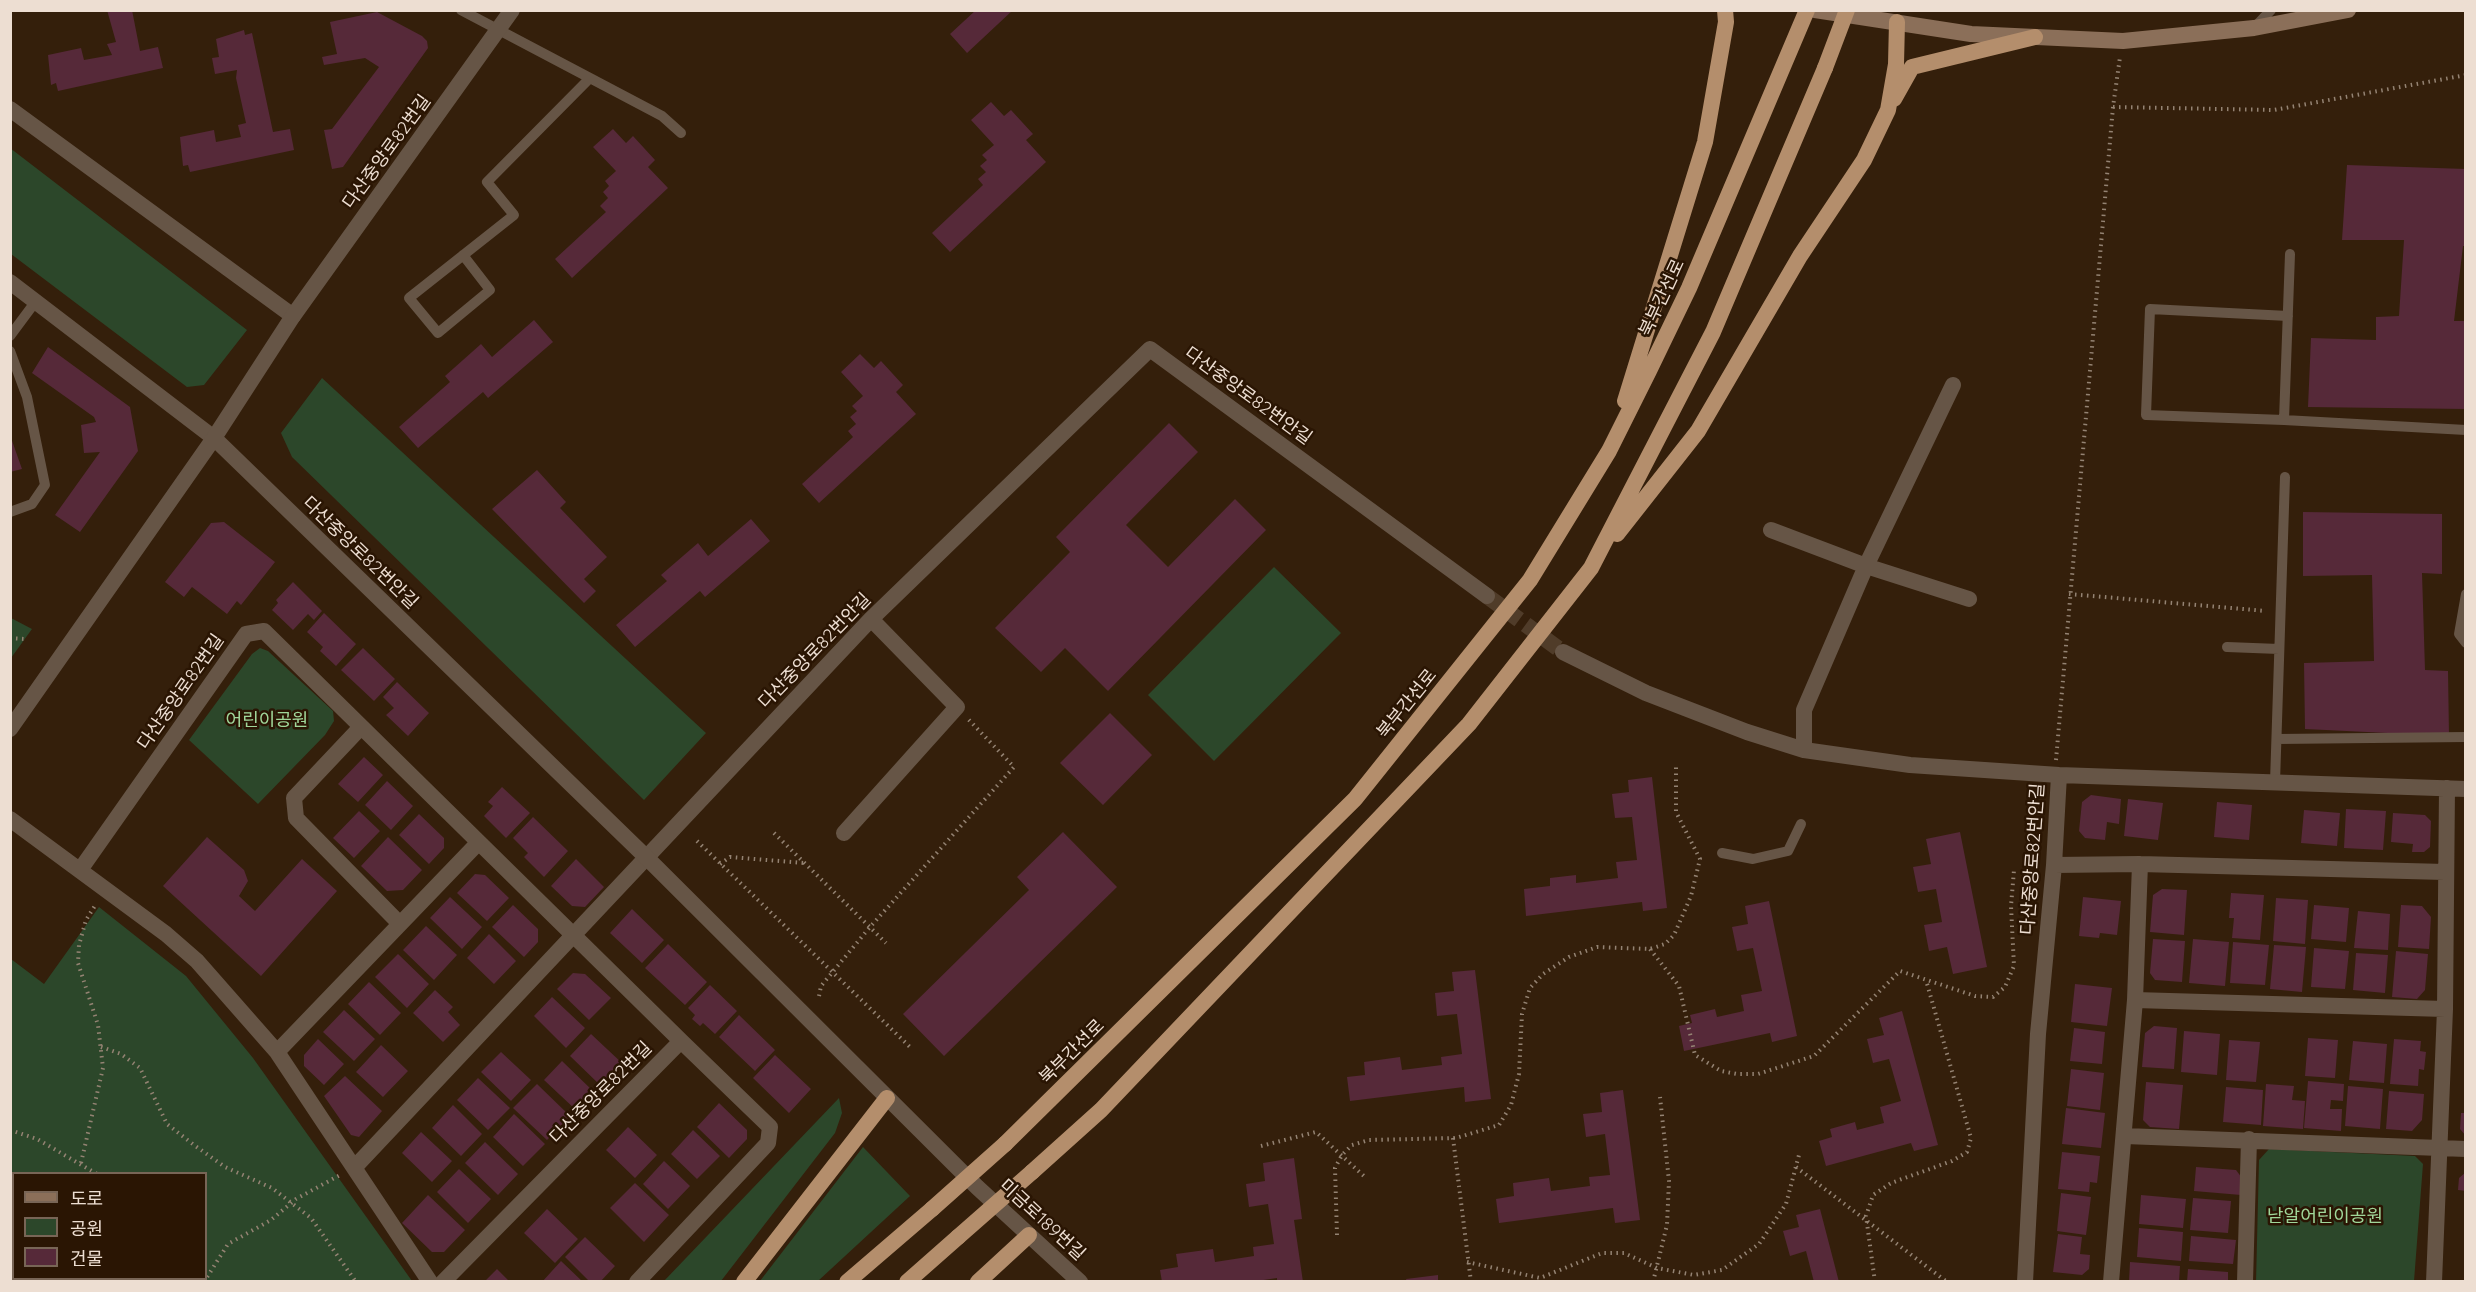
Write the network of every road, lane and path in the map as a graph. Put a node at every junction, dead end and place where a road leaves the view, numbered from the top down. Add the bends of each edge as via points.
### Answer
1 (461, 10) edge
2 (512, 10) edge
3 (1725, 10) edge
4 (1807, 10) edge
5 (1815, 10) edge
6 (1847, 10) edge
7 (2271, 10) edge
8 (2348, 10) edge
9 (1897, 22) junction
10 (2254, 28) junction
11 (498, 32) junction
12 (2035, 37) junction
13 (2123, 41) junction
14 (2466, 75) edge
15 (589, 79) junction
16 (2114, 107) junction
17 (10, 109) edge
18 (1888, 110) junction
19 (681, 133) dead end
20 (2290, 254) dead end
21 (463, 255) junction
22 (10, 282) edge
23 (36, 301) junction
24 (292, 316) junction
25 (2288, 316) junction
26 (13, 328) edge
27 (10, 351) edge
28 (1953, 385) dead end
29 (2284, 420) junction
30 (2466, 430) edge
31 (214, 438) junction
32 (1609, 451) junction
33 (2285, 477) dead end
34 (10, 512) edge
35 (1771, 530) dead end
36 (1866, 566) junction
37 (1591, 568) junction
38 (2069, 594) junction
39 (2466, 594) edge
40 (1487, 596) tunnel mouth
41 (1969, 599) dead end
42 (2266, 611) dead end
43 (871, 619) junction
44 (10, 638) edge
45 (25, 639) dead end
46 (2466, 643) edge
47 (2227, 647) dead end
48 (2280, 649) junction
49 (1563, 652) tunnel mouth
50 (957, 707) junction
51 (361, 727) junction
52 (10, 729) edge
53 (2466, 737) edge
54 (2277, 739) junction
55 (1804, 750) junction
56 (1676, 766) dead end
57 (2059, 775) junction
58 (2276, 782) junction
59 (2447, 788) junction
60 (2466, 789) edge
61 (10, 819) edge
62 (1801, 824) dead end
63 (774, 833) dead end
64 (844, 833) dead end
65 (697, 841) dead end
66 (478, 843) junction
67 (1722, 853) dead end
68 (647, 858) junction
69 (805, 863) junction
70 (720, 864) junction
71 (2140, 864) junction
72 (2054, 865) junction
73 (80, 870) junction
74 (2014, 870) dead end
75 (2445, 873) junction
76 (106, 890) junction
77 (400, 924) junction
78 (870, 927) junction
79 (571, 934) junction
80 (886, 943) dead end
81 (1650, 949) junction
82 (833, 973) junction
83 (1926, 979) junction
84 (819, 996) dead end
85 (2135, 1000) junction
86 (2445, 1009) junction
87 (681, 1041) junction
88 (100, 1047) junction
89 (911, 1048) dead end
90 (277, 1052) junction
91 (1660, 1097) dead end
92 (887, 1098) junction
93 (10, 1130) edge
94 (2126, 1136) junction
95 (1453, 1138) junction
96 (2248, 1139) junction
97 (1261, 1146) dead end
98 (2438, 1149) junction
99 (2466, 1149) edge
100 (1342, 1155) junction
101 (1799, 1155) dead end
102 (81, 1163) junction
103 (1796, 1167) junction
104 (354, 1168) junction
105 (96, 1172) edge
106 (1366, 1178) dead end
107 (292, 1203) junction
108 (1867, 1222) junction
109 (1029, 1235) junction
110 (1337, 1235) dead end
111 (1467, 1262) junction
112 (1657, 1268) junction
113 (207, 1276) edge
114 (1540, 1280) edge
115 (356, 1281) edge
116 (430, 1281) edge
117 (443, 1281) edge
118 (637, 1281) edge
119 (744, 1281) edge
120 (847, 1281) edge
121 (907, 1281) edge
122 (978, 1281) edge
123 (1080, 1281) edge
124 (1471, 1281) edge
125 (1653, 1281) edge
126 (1875, 1281) edge
127 (1947, 1281) edge
128 (2025, 1281) edge
129 (2111, 1281) edge
130 (2245, 1281) edge
131 (2434, 1281) edge

1 - 11 lane
2 - 11 street, 다산중앙로82번길
3 - 32 highway via 1705,142
4 - 32 highway, 북부간선로 via 1689,288
5 - 9 main road
6 - 37 highway, bridge via 1713,333
7 - 10 lane
8 - 10 main road
9 - 12 main road via 1971,34
9 - 18 highway via 1896,64
10 - 13 main road
11 - 15 lane
11 - 24 street, 다산중앙로82번길
12 - 13 main road
12 - 18 highway via 1912,67
13 - 16 path
14 - 16 path via 2274,110
15 - 19 lane via 662,116
15 - 21 lane via 486,182 514,215
16 - 38 path
17 - 24 street
18 - 37 highway via 1864,160 1800,256 1698,431
20 - 25 lane
21 - 21 lane via 409,298 438,333 490,290
22 - 23 street
23 - 26 lane
23 - 31 street
24 - 31 street, 다산중앙로82번길
25 - 29 lane
25 - 29 lane via 2150,309 2146,415
27 - 34 lane via 27,397 45,484 32,504
28 - 36 street
29 - 30 lane
31 - 52 street, 다산중앙로82번길
31 - 68 street, 다산중앙로82번안길
32 - 120 highway, 북부간선로, bridge via 1530,580 1355,799 1005,1144
33 - 48 lane
35 - 36 street
36 - 41 street
36 - 55 street via 1803,710
37 - 121 highway, bridge via 1469,724 1101,1110
38 - 42 path
38 - 57 path via 2055,752
39 - 46 lane via 2460,634
40 - 43 street, 다산중앙로82번안길 via 1150,349
43 - 50 street
43 - 68 street, 다산중앙로82번안길
44 - 45 path
47 - 48 lane
48 - 54 lane
49 - 55 street, 다산중앙로82번안길 via 1646,693
50 - 64 street
50 - 78 path via 1014,767
51 - 66 street, 다산중앙로82번길
51 - 73 street, 다산중앙로82번길 via 264,631 246,634
51 - 77 street via 294,798 296,818
53 - 54 lane
54 - 58 lane
55 - 57 street, 다산중앙로82번안길 via 1910,765
56 - 81 path via 1676,812 1700,859 1691,896 1674,934 1665,944
57 - 58 street
57 - 72 street, 다산중앙로82번안길
58 - 59 street
59 - 60 street
59 - 75 street
61 - 73 street
62 - 67 lane via 1788,851 1753,859
63 - 69 path
65 - 70 path
66 - 77 street
66 - 79 street, 다산중앙로82번길
68 - 79 street
68 - 92 street, 미금로189번길
69 - 70 path via 730,857
69 - 78 path
70 - 82 path
71 - 72 street
71 - 75 street
71 - 85 street
72 - 128 street, 다산중앙로82번안길 via 2038,1034
73 - 76 street
74 - 83 path via 2014,966 2006,987 1993,997 1975,996
75 - 86 street
76 - 88 path via 86,920 78,963 98,1025
76 - 90 street via 197,962
77 - 90 street
78 - 80 path
78 - 82 path
79 - 87 street, 다산중앙로82번길
79 - 104 street
81 - 83 path via 1679,986 1695,1055 1721,1071 1737,1074 1758,1074 1815,1056 1900,971
81 - 95 path via 1597,947 1569,957 1544,974 1530,988 1522,1014 1518,1074 1510,1105 1499,1125
82 - 84 path
82 - 89 path
83 - 108 path via 1971,1138 1967,1152 1952,1161 1891,1183 1873,1195
85 - 86 street
85 - 94 street
86 - 98 street
87 - 117 street, 다산중앙로82번길
87 - 118 street via 770,1127 768,1143
88 - 102 path via 103,1068
88 - 107 path via 121,1054 140,1068 167,1124 225,1167 272,1188
90 - 104 street
91 - 112 path via 1669,1181 1667,1225
92 - 109 street, 미금로189번길
92 - 119 highway
93 - 102 path via 37,1139
94 - 96 street
94 - 129 street
95 - 100 path via 1369,1140 1352,1144
95 - 111 path
96 - 98 street
96 - 130 street
97 - 100 path via 1316,1132
98 - 99 street
98 - 131 street
100 - 106 path
100 - 110 path via 1335,1168
101 - 103 path
102 - 105 path
103 - 108 path
103 - 112 path via 1786,1204 1750,1251 1722,1270 1694,1275
104 - 107 path
104 - 116 street
107 - 113 path via 228,1244
107 - 115 path via 311,1218
108 - 126 path
108 - 127 path
109 - 122 highway
109 - 123 street, 미금로189번길
111 - 114 path
111 - 124 path
112 - 114 path via 1624,1254 1602,1253
112 - 125 path

